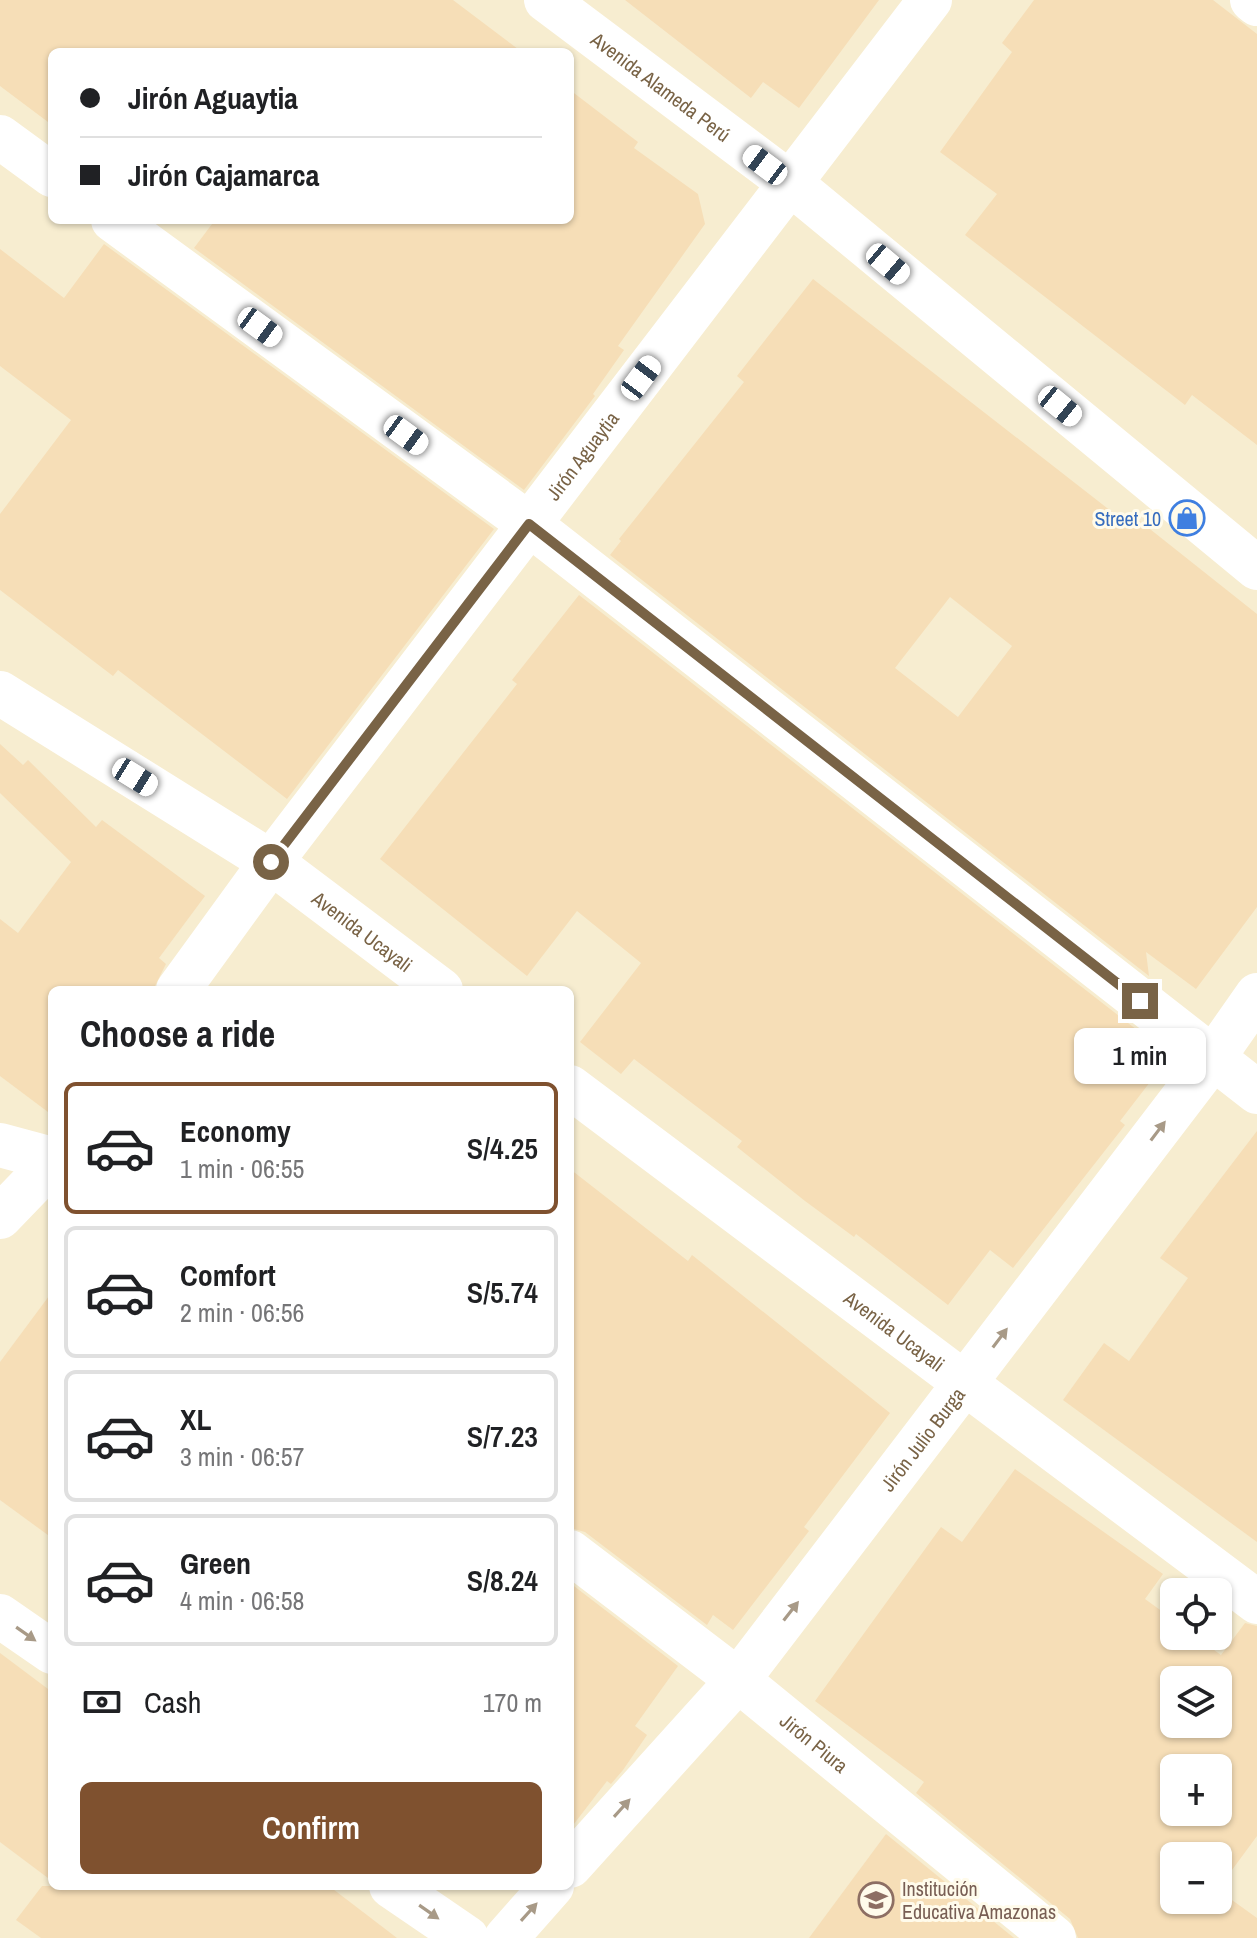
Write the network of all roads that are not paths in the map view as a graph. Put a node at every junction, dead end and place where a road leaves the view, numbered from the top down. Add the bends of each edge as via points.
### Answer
1 (546, 0) edge
2 (930, 0) edge
3 (1252, 0) edge
4 (1257, 4) edge
5 (0, 137) edge
6 (48, 172) edge
7 (790, 183) junction
8 (118, 224) edge
9 (529, 524) junction
10 (1257, 568) edge
11 (0, 693) edge
12 (271, 862) junction
13 (181, 986) edge
14 (436, 986) edge
15 (1257, 995) edge
16 (1213, 1058) junction
17 (574, 1090) edge
18 (1257, 1092) edge
19 (0, 1145) edge
20 (48, 1160) edge
21 (48, 1165) edge
22 (0, 1217) edge
23 (966, 1384) junction
24 (574, 1555) edge
25 (1257, 1602) edge
26 (0, 1616) edge
27 (48, 1649) edge
28 (738, 1680) junction
29 (574, 1862) edge
30 (397, 1890) edge
31 (548, 1890) edge
32 (467, 1938) edge
33 (506, 1938) edge
34 (1054, 1938) edge

1 - 7 street, Avenida Alameda Perú
2 - 7 street, Jirón Aguaytia
3 - 4 street
5 - 6 street
7 - 9 street, Jirón Aguaytia
7 - 10 street, Avenida Alameda Perú
8 - 9 street
9 - 12 street, Jirón Aguaytia
9 - 16 street
11 - 12 street, Avenida Ucayali
12 - 13 street, Jirón Aguaytia
12 - 14 street, Avenida Ucayali
15 - 16 street, Jirón Julio Burga
16 - 18 street
23 -> 16 street, Jirón Julio Burga
17 - 23 street, Avenida Ucayali
19 - 20 street
21 - 22 street
23 - 25 street, Avenida Ucayali
28 -> 23 street, Jirón Julio Burga
24 - 28 street, Jirón Piura
26 -> 27 street
29 -> 28 street, Jirón Julio Burga
28 - 34 street, Jirón Piura
30 -> 32 street
33 -> 31 street

